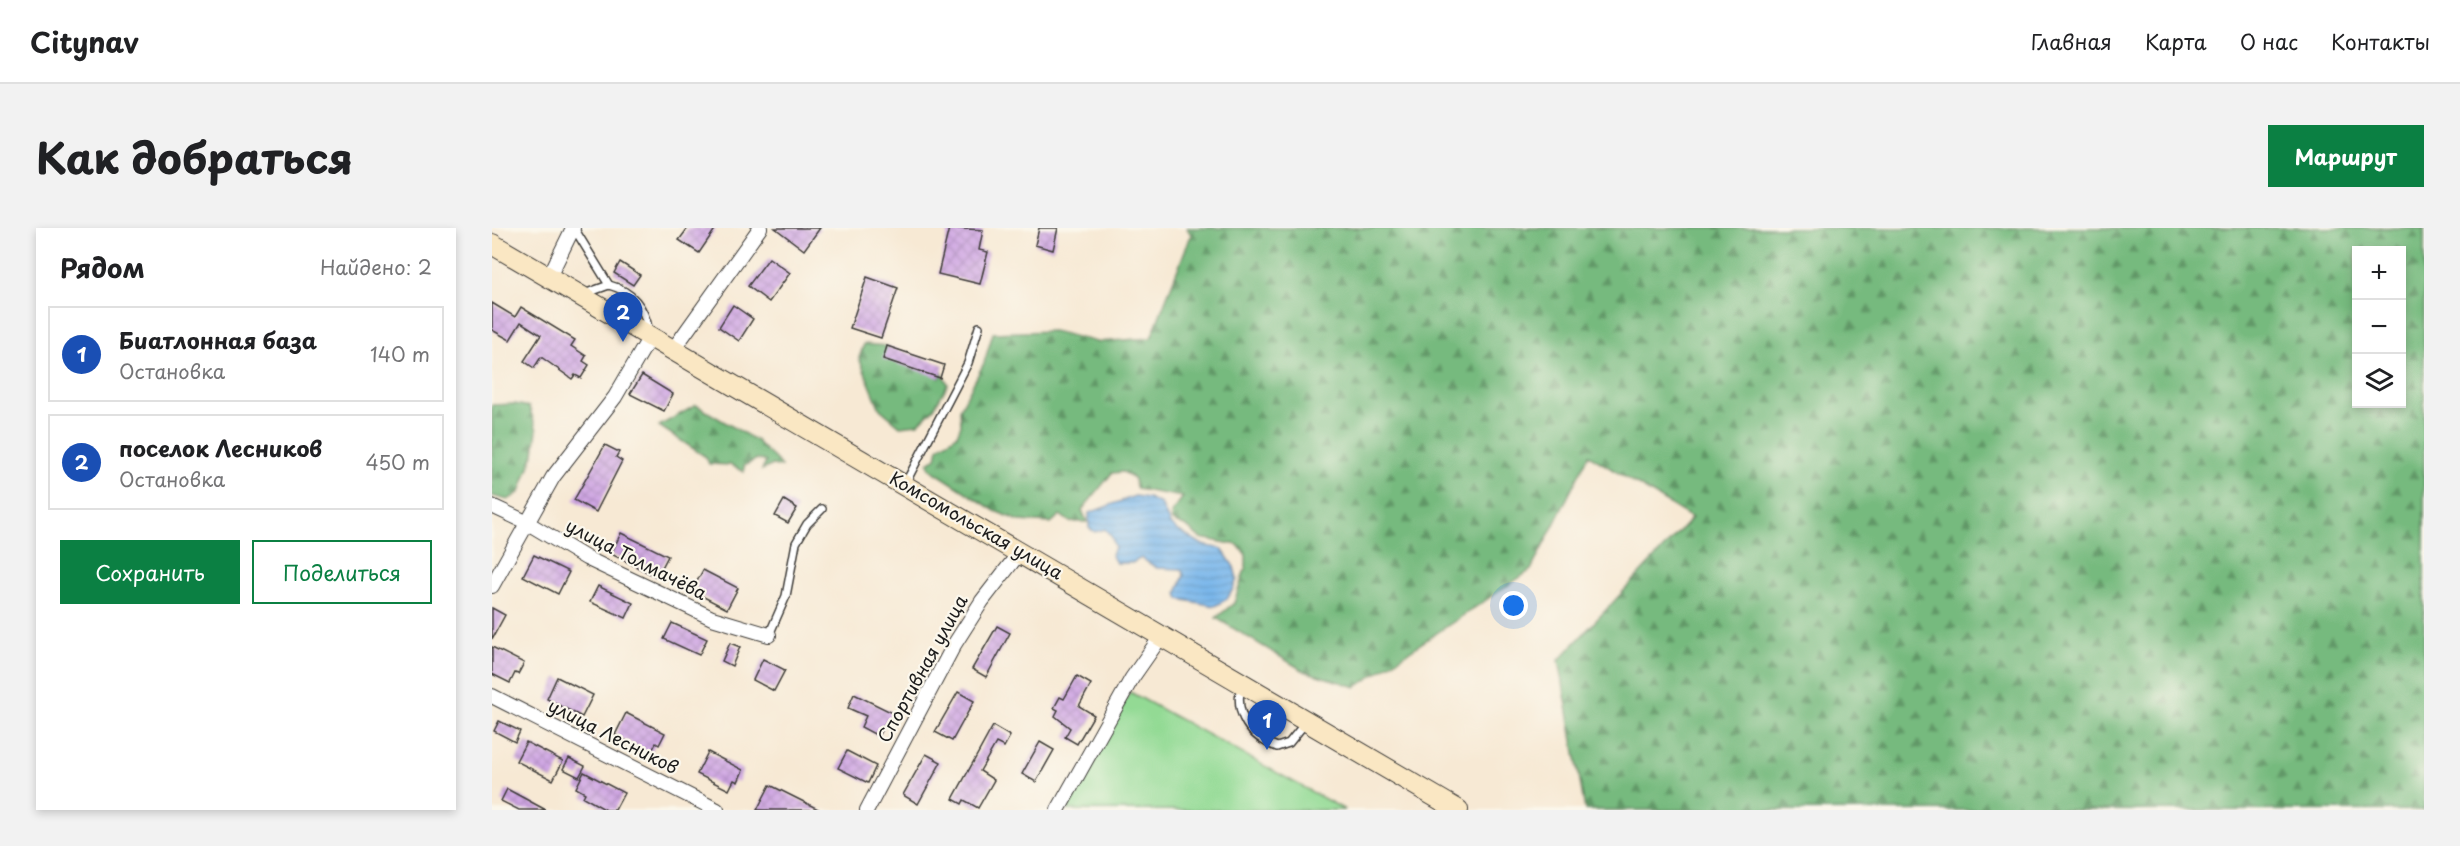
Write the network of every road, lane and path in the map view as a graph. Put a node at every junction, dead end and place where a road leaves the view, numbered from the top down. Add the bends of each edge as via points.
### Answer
1 (574, 228) edge
2 (760, 228) edge
3 (492, 244) edge
4 (549, 277) junction
5 (609, 285) junction
6 (581, 296) junction
7 (979, 327) dead end
8 (650, 338) junction
9 (673, 350) junction
10 (905, 484) junction
11 (492, 506) edge
12 (822, 509) dead end
13 (526, 522) junction
14 (1020, 552) junction
15 (492, 586) edge
16 (769, 635) joint
17 (1162, 635) junction
18 (1242, 682) junction
19 (492, 696) edge
20 (1307, 721) junction
21 (717, 810) edge
22 (867, 810) edge
23 (1058, 810) edge
24 (1458, 810) edge

1 - 4 street
1 - 5 lane
2 - 9 street
3 - 4 main road, Комсомольская улица
4 - 6 main road, Комсомольская улица
5 - 6 lane
5 - 8 lane via 629,292 647,320
6 - 8 main road, Комсомольская улица
7 - 10 lane via 968,363
8 - 9 main road, Комсомольская улица
8 - 13 street via 615,397 553,477
9 - 10 main road, Комсомольская улица
10 - 14 main road, Комсомольская улица
11 - 13 street, улица Толмачёва
12 - 16 lane via 796,543 786,596
13 - 15 street
13 - 16 street, улица Толмачёва via 586,558 703,614
14 - 17 main road, Комсомольская улица
14 - 22 street, Спортивная улица via 954,645
17 - 18 main road, Комсомольская улица
17 - 23 street via 1132,678
18 - 20 main road, Комсомольская улица
18 - 20 lane via 1242,716 1254,734 1270,745 1289,743
19 - 21 street, улица Лесников
20 - 24 main road, Комсомольская улица

